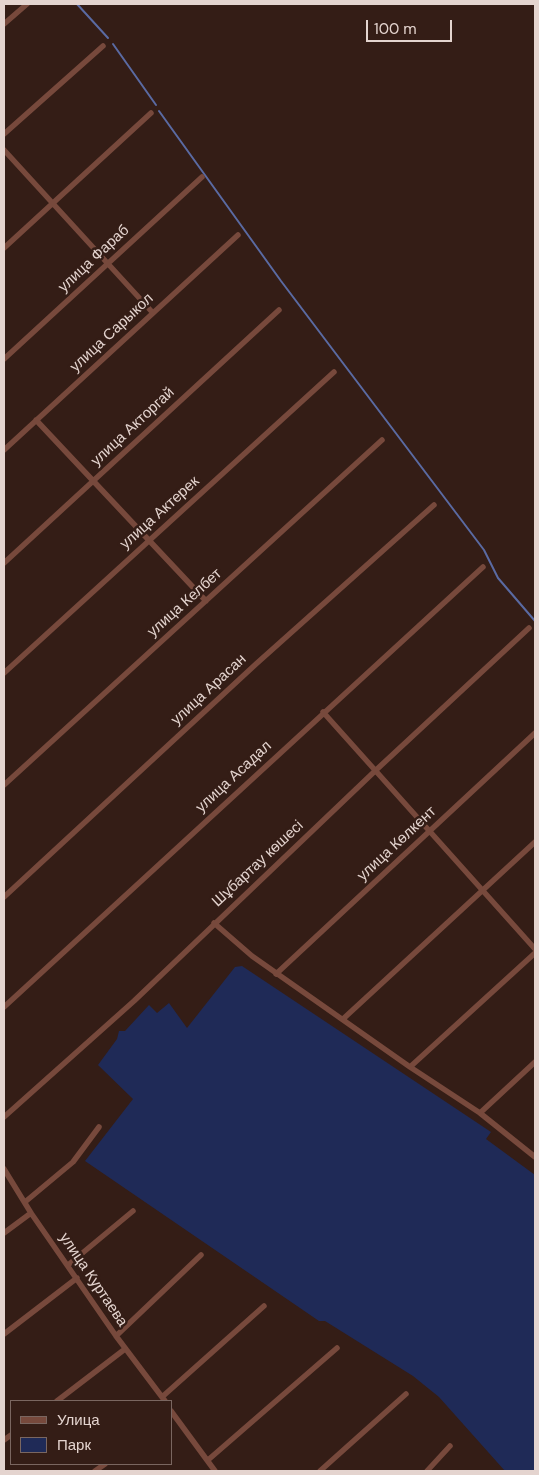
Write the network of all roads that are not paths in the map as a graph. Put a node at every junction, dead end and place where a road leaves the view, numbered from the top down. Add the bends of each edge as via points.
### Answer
1 (27, 4) edge
2 (4, 24) edge
3 (103, 46) dead end
4 (151, 113) dead end
5 (4, 134) edge
6 (4, 150) edge
7 (202, 177) dead end
8 (51, 204) junction
9 (238, 235) dead end
10 (4, 248) edge
11 (107, 264) junction
12 (279, 310) dead end
13 (152, 313) junction
14 (4, 358) edge
15 (334, 372) dead end
16 (36, 420) junction
17 (382, 440) dead end
18 (4, 450) edge
19 (93, 482) junction
20 (434, 505) dead end
21 (150, 540) junction
22 (4, 563) edge
23 (483, 567) dead end
24 (206, 600) junction
25 (529, 628) dead end
26 (4, 673) edge
27 (323, 712) junction
28 (535, 734) edge
29 (375, 771) junction
30 (4, 785) edge
31 (429, 832) junction
32 (535, 842) edge
33 (482, 891) junction
34 (4, 897) edge
35 (214, 923) junction
36 (535, 948) edge
37 (535, 953) edge
38 (276, 974) junction
39 (4, 1007) edge
40 (343, 1019) junction
41 (535, 1062) edge
42 (410, 1067) junction
43 (480, 1112) junction
44 (4, 1117) edge
45 (99, 1128) dead end
46 (535, 1157) edge
47 (4, 1169) edge
48 (25, 1202) junction
49 (133, 1211) dead end
50 (31, 1213) junction
51 (4, 1234) edge
52 (201, 1255) dead end
53 (68, 1265) junction
54 (77, 1278) junction
55 (264, 1306) dead end
56 (4, 1334) edge
57 (116, 1336) junction
58 (337, 1348) dead end
59 (125, 1349) junction
60 (406, 1394) dead end
61 (163, 1399) edge
62 (58, 1400) edge
63 (172, 1415) edge
64 (450, 1446) dead end
65 (208, 1460) junction
66 (215, 1471) edge
67 (320, 1471) edge
68 (427, 1471) edge

1 - 2 street
3 - 5 street
4 - 8 street
6 - 8 street
7 - 11 street, улица Фараб
8 - 10 street
8 - 11 street
9 - 13 street, улица Сарыкол
11 - 13 street
11 - 14 street, улица Фараб
12 - 19 street, улица Акторгай
13 - 16 street, улица Сарыкол
15 - 21 street, улица Актерек
16 - 18 street, улица Сарыкол
16 - 19 street
17 - 24 street, улица Келбет
19 - 21 street
19 - 22 street, улица Акторгай
20 - 34 street, улица Арасан
21 - 24 street
21 - 26 street, улица Актерек
23 - 27 street, улица Асадал
24 - 30 street, улица Келбет
25 - 29 street, Шұбартау көшесі
27 - 29 street
27 - 39 street, улица Асадал
28 - 31 street, улица Көлкент
29 - 31 street
29 - 35 street, Шұбартау көшесі
31 - 33 street
31 - 38 street, улица Көлкент
32 - 33 street
33 - 36 street
33 - 40 street
35 - 38 street
35 - 44 street, Шұбартау көшесі via 134,1001
37 - 42 street
38 - 40 street
40 - 42 street
41 - 43 street
42 - 43 street
43 - 46 street
45 - 48 street via 73,1162
47 - 48 street, улица Куртаева
48 - 50 street, улица Куртаева
49 - 53 street
50 - 51 street
50 - 53 street, улица Куртаева
52 - 57 street
53 - 54 street, улица Куртаева
54 - 56 street
54 - 57 street, улица Куртаева
55 - 61 street
57 - 59 street, улица Куртаева
58 - 65 street
59 - 61 street, улица Куртаева
59 - 62 street
60 - 67 street
63 - 65 street
64 - 68 street
65 - 66 street

